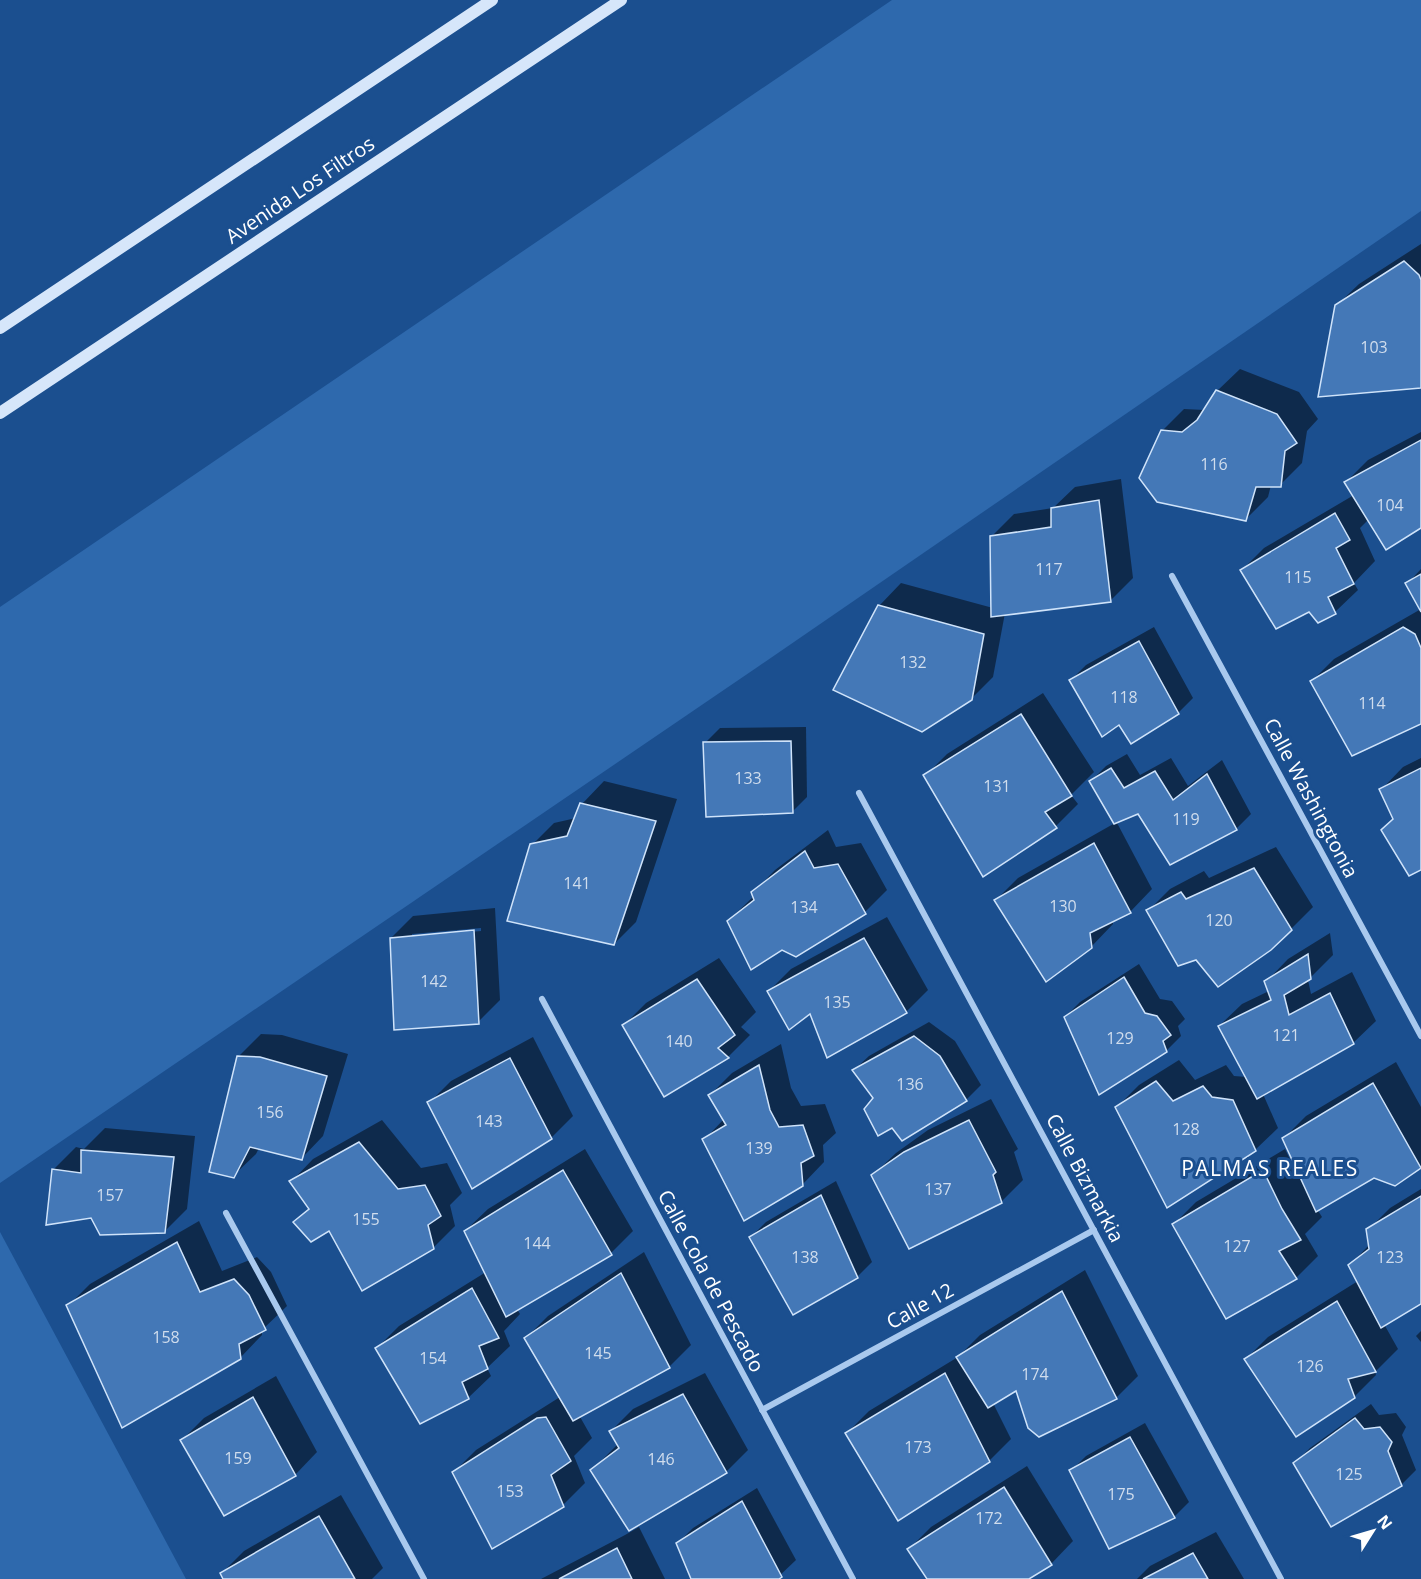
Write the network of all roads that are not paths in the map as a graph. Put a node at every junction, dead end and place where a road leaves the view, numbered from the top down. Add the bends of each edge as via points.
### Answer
1 (492, 0) edge
2 (621, 0) edge
3 (0, 328) edge
4 (0, 413) edge
5 (1172, 576) dead end
6 (859, 793) dead end
7 (542, 999) dead end
8 (1421, 1036) edge
9 (226, 1213) dead end
10 (1094, 1230) junction
11 (762, 1410) junction
12 (424, 1579) edge
13 (853, 1579) edge
14 (1281, 1579) edge

1 - 3 main road
2 - 4 main road, Avenida Los Filtros
5 - 8 street, Calle Washingtonia
6 - 10 street, Calle Bizmarkia
7 - 11 street, Calle Cola de Pescado
9 - 12 street
10 - 11 street, Calle 12
10 - 14 street, Calle Bizmarkia
11 - 13 street, Calle Cola de Pescado

